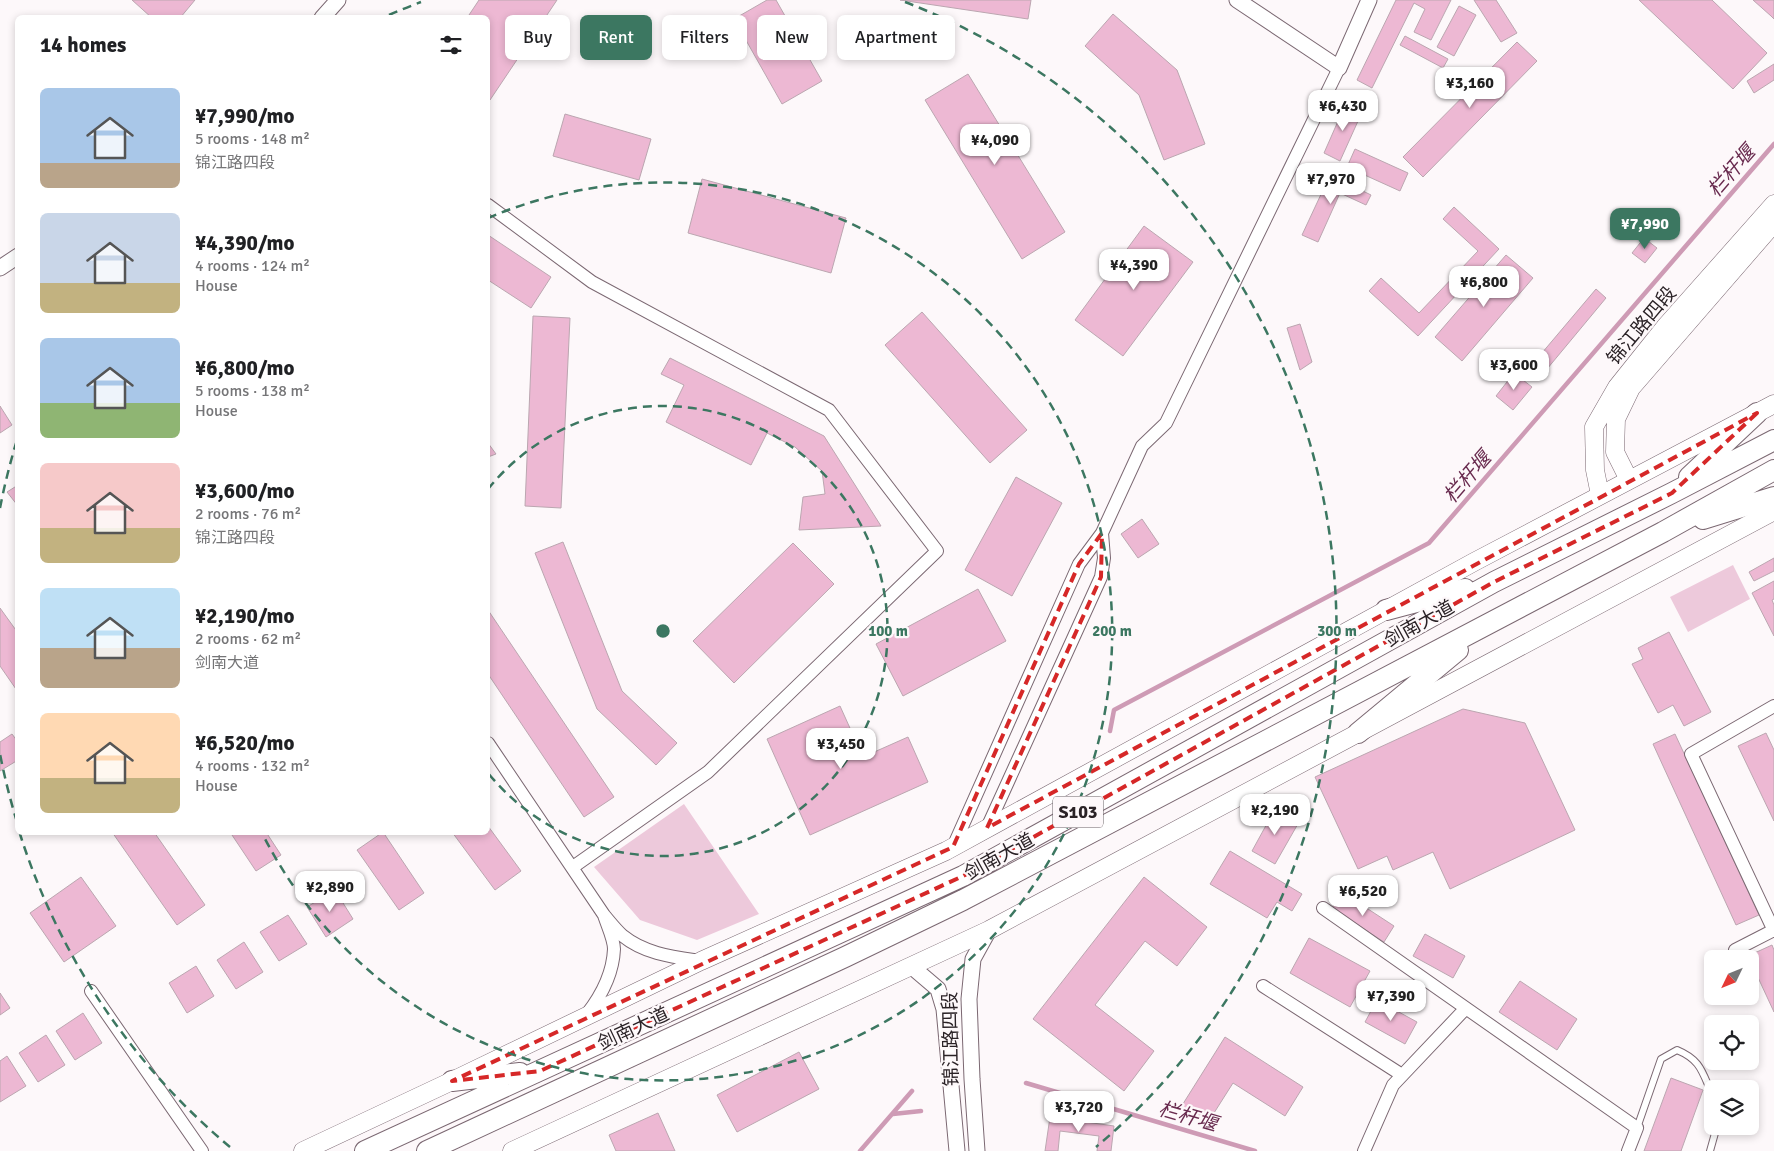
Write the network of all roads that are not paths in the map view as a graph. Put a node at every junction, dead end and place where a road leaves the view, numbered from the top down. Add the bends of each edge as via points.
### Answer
1 (338, 0) edge
2 (1237, 0) edge
3 (1369, 0) edge
4 (325, 15) edge
5 (1339, 68) junction
6 (1774, 204) edge
7 (490, 206) edge
8 (1774, 222) edge
9 (15, 258) edge
10 (0, 268) edge
11 (1765, 408) edge
12 (1774, 440) edge
13 (1774, 470) edge
14 (1629, 480) junction
15 (1672, 494) junction
16 (1600, 495) junction
17 (1774, 497) edge
18 (1774, 511) edge
19 (1663, 532) junction
20 (1102, 533) junction
21 (1494, 582) junction
22 (1386, 610) junction
23 (1487, 625) junction
24 (1774, 706) edge
25 (1358, 734) junction
26 (490, 746) edge
27 (987, 828) junction
28 (952, 847) junction
29 (573, 867) junction
30 (1323, 908) dead end
31 (604, 915) junction
32 (989, 930) junction
33 (1774, 930) edge
34 (1735, 950) dead end
35 (701, 961) junction
36 (911, 966) junction
37 (1263, 986) dead end
38 (91, 991) dead end
39 (1466, 1008) junction
40 (586, 1016) junction
41 (540, 1071) junction
42 (1402, 1075) junction
43 (1705, 1080) edge
44 (452, 1081) junction
45 (1637, 1128) junction
46 (1714, 1135) edge
47 (202, 1151) edge
48 (303, 1151) edge
49 (365, 1151) edge
50 (427, 1151) edge
51 (512, 1151) edge
52 (957, 1151) edge
53 (977, 1151) edge
54 (1364, 1151) edge
55 (1628, 1151) edge
56 (1710, 1151) edge

1 - 4 street
2 - 5 street
3 - 5 street
5 - 20 street via 1166,423 1142,446
6 - 16 main road, 锦江路四段 via 1665,327 1617,387 1594,427 1595,470
7 - 29 street via 592,282 829,410 937,551 708,772
8 - 14 main road, 锦江路四段 via 1631,388 1616,419 1615,443 1615,452
9 - 10 street
11 - 14 main road
11 - 15 highway
12 - 15 highway, 剑南大道 / S103
13 - 19 highway, 剑南大道 / S103
14 - 16 main road
15 - 21 highway, 剑南大道 / S103
16 - 22 main road
17 - 19 highway
18 - 25 main road
19 - 23 highway, 剑南大道 / S103
20 - 27 street via 1104,558 1101,577
20 - 28 street via 1079,564
21 - 22 highway
21 - 41 highway, 剑南大道 / S103 via 963,876
22 - 27 main road
23 - 25 highway
23 - 50 highway, 剑南大道 / S103 via 963,900
24 - 33 street via 1691,754
25 - 32 main road
26 - 29 street
27 - 28 main road
28 - 35 main road
29 - 31 street
30 - 39 street
31 - 35 street via 623,936 645,948 664,956
31 - 40 street via 614,948 609,976 599,999
32 - 36 main road
32 - 53 street, 锦江路四段 via 973,958 969,999
33 - 34 street
35 - 40 main road
36 - 51 main road
36 - 52 street, 锦江路四段 via 938,989 944,1009
37 - 42 street
38 - 47 street
39 - 42 street
39 - 45 street
40 - 44 main road
41 - 44 highway
41 - 49 highway, 剑南大道 / S103
42 - 54 street via 1393,1085
43 - 45 lane via 1690,1056 1677,1050 1661,1059
44 - 48 main road
45 - 55 street
46 - 56 lane

